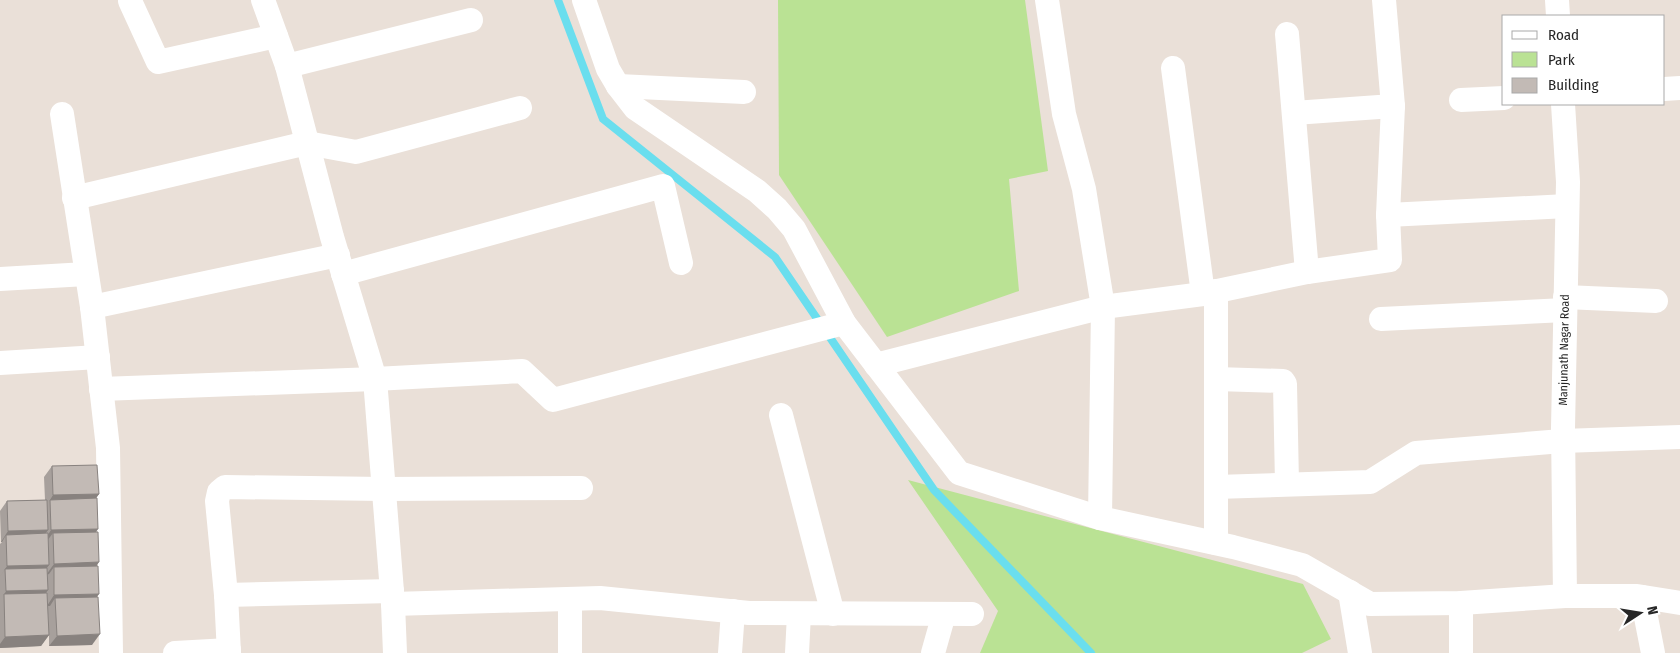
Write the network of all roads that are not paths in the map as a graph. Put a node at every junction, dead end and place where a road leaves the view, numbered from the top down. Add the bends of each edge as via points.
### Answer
1 (264, 0) edge
2 (584, 0) edge
3 (1047, 0) edge
4 (1384, 0) edge
5 (1557, 0) edge
6 (130, 1) edge
7 (1558, 15) edge
8 (471, 20) dead end
9 (1288, 34) dead end
10 (276, 36) junction
11 (286, 66) junction
12 (1173, 68) dead end
13 (618, 86) junction
14 (1680, 88) edge
15 (1665, 89) edge
16 (744, 92) dead end
17 (1502, 98) edge
18 (1461, 100) dead end
19 (1563, 105) edge
20 (1392, 106) junction
21 (520, 108) dead end
22 (1294, 113) junction
23 (62, 114) dead end
24 (307, 143) junction
25 (74, 198) junction
26 (1567, 206) junction
27 (1388, 215) junction
28 (681, 263) dead end
29 (340, 265) junction
30 (1307, 272) junction
31 (86, 274) junction
32 (0, 279) edge
33 (1209, 293) junction
34 (1656, 301) dead end
35 (1565, 303) junction
36 (1103, 307) junction
37 (92, 308) junction
38 (1381, 319) dead end
39 (844, 323) junction
40 (98, 357) junction
41 (0, 363) edge
42 (876, 365) junction
43 (375, 379) junction
44 (1216, 379) junction
45 (101, 389) junction
46 (781, 415) dead end
47 (1680, 437) edge
48 (1562, 442) junction
49 (1287, 484) junction
50 (1216, 487) junction
51 (581, 488) dead end
52 (384, 489) junction
53 (1100, 518) junction
54 (1216, 543) junction
55 (1350, 592) junction
56 (226, 595) junction
57 (1565, 596) junction
58 (392, 597) junction
59 (1642, 597) junction
60 (570, 599) junction
61 (1461, 602) junction
62 (1680, 603) edge
63 (733, 611) junction
64 (800, 614) junction
65 (833, 614) junction
66 (944, 614) junction
67 (972, 614) dead end
68 (228, 652) edge
69 (111, 653) edge
70 (175, 653) edge
71 (395, 653) edge
72 (570, 653) edge
73 (730, 653) edge
74 (797, 653) edge
75 (933, 653) edge
76 (1360, 653) edge
77 (1462, 653) edge
78 (1653, 653) edge

1 - 10 street
2 - 13 street via 608,69
3 - 36 street via 1064,114 1084,189
4 - 20 street
5 - 7 street
6 - 10 street via 158,62
8 - 11 street
9 - 22 street
10 - 11 street
11 - 24 street
12 - 33 street
13 - 16 street
13 - 39 street via 635,108 757,191 777,209 794,229
14 - 15 street
17 - 18 street
19 - 26 street, Manjunath Nagar Road
20 - 22 street
20 - 27 street
21 - 24 street via 356,152
22 - 30 street
23 - 25 street
24 - 25 street
24 - 29 street
25 - 31 street
26 - 27 street
26 - 35 street, Manjunath Nagar Road
27 - 30 street via 1390,260
28 - 29 street via 663,186
29 - 37 street
29 - 43 street
30 - 33 street
31 - 32 street
31 - 37 street
33 - 36 street
33 - 44 street
34 - 35 street
35 - 38 street
35 - 48 street, Manjunath Nagar Road
36 - 42 street
36 - 53 street
37 - 40 street
39 - 42 street
39 - 43 street via 553,400 522,371
40 - 41 street
40 - 45 street
42 - 53 street via 959,474
43 - 45 street
43 - 52 street
44 - 49 street via 1283,381
44 - 50 street
45 - 69 street via 108,448
46 - 65 street
47 - 48 street
48 - 49 street via 1416,453 1370,482
48 - 57 street, Manjunath Nagar Road
49 - 50 street
50 - 54 street
51 - 52 street
52 - 56 street via 225,487 219,492 217,501
52 - 58 street
53 - 54 street
54 - 55 street via 1302,565
55 - 61 street via 1370,604
55 - 76 street
56 - 58 street
56 - 68 street
57 - 59 street
57 - 61 street
58 - 60 street
58 - 71 street
59 - 62 street
59 - 78 street
60 - 63 street via 600,598
60 - 72 street
61 - 77 street
63 - 64 street
63 - 73 street
64 - 65 street
64 - 74 street
65 - 66 street
66 - 67 street
66 - 75 street
68 - 70 street

